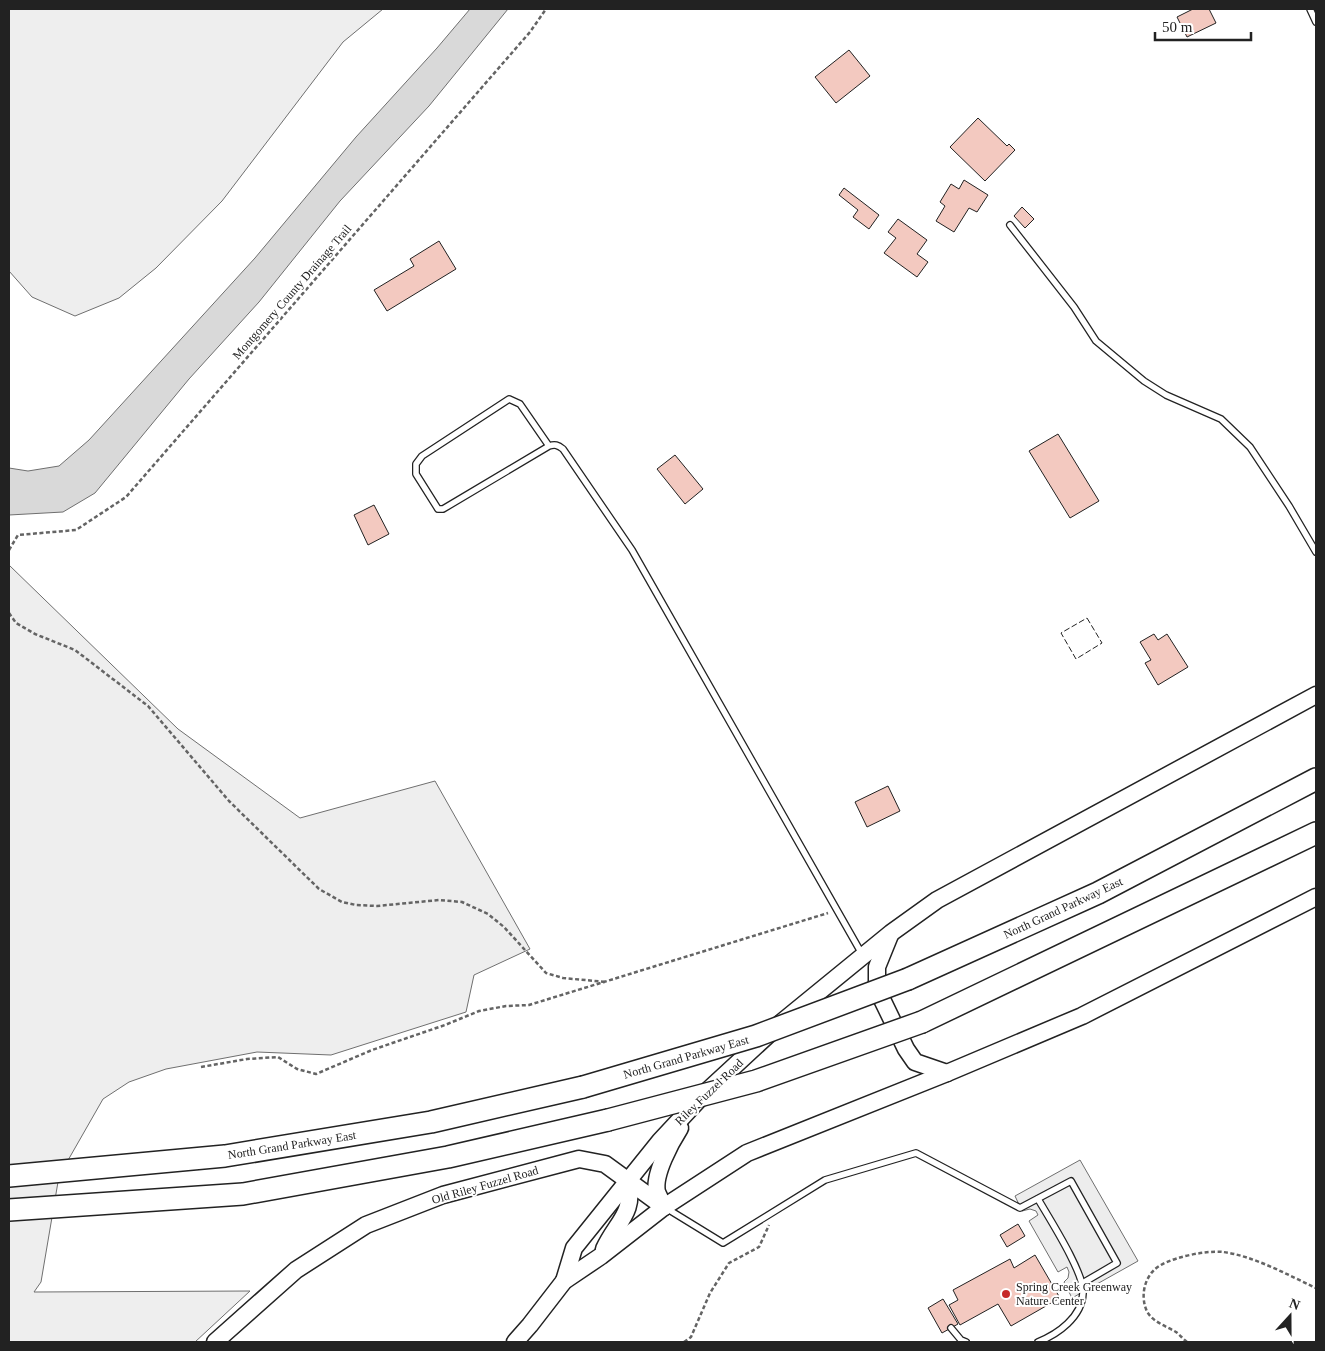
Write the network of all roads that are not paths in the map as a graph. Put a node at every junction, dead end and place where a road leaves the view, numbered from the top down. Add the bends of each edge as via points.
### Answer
1 (1310, 9) edge
2 (1316, 22) edge
3 (1010, 225) dead end
4 (548, 446) junction
5 (1316, 552) edge
6 (1316, 695) edge
7 (1316, 779) edge
8 (1316, 833) edge
9 (1316, 897) edge
10 (891, 933) junction
11 (864, 956) junction
12 (947, 1073) junction
13 (695, 1104) junction
14 (9, 1176) edge
15 (628, 1180) junction
16 (1038, 1199) junction
17 (664, 1207) junction
18 (9, 1210) edge
19 (601, 1256) junction
20 (564, 1281) junction
21 (1081, 1284) junction
22 (951, 1328) dead end
23 (215, 1342) edge
24 (515, 1342) edge
25 (966, 1342) edge
26 (1038, 1342) edge

1 - 2 lane
3 - 5 lane via 1074,307 1096,341 1144,382 1220,419 1250,447
4 - 4 lane via 443,509 438,508 416,474 416,464 422,456 509,399 520,404
4 - 11 lane via 562,449 632,550
6 - 10 main road via 937,900
7 - 14 highway, North Grand Parkway East, bridge via 1098,893 908,979 756,1036 583,1087 431,1122 225,1156
8 - 18 highway, bridge via 922,1022 756,1081 448,1158 243,1194
9 - 12 main road via 1082,1016
10 - 11 main road, Riley Fuzzel Road
10 - 12 main road via 877,967 877,989 915,1062
11 - 13 main road, Riley Fuzzel Road via 782,1022
12 - 17 main road, Riley Fuzzel Road via 747,1153
13 - 15 main road, Riley Fuzzel Road
13 - 17 main road via 673,1140 658,1175 657,1191
15 - 17 main road, Old Riley Fuzzel Road
15 - 19 main road via 630,1193 625,1216
15 - 20 main road, Riley Fuzzel Road via 574,1248
15 - 23 main road, Old Riley Fuzzel Road via 605,1164 580,1160 443,1195 366,1225 296,1270
16 - 17 lane via 1020,1208 916,1153 824,1180 723,1243
16 - 21 lane via 1073,1261
16 - 21 lane via 1071,1181 1117,1263
17 - 19 main road, Riley Fuzzel Road
19 - 20 main road, Riley Fuzzel Road
20 - 24 main road, Riley Fuzzel Road
21 - 26 lane via 1084,1291 1081,1305 1067,1324
22 - 25 lane

